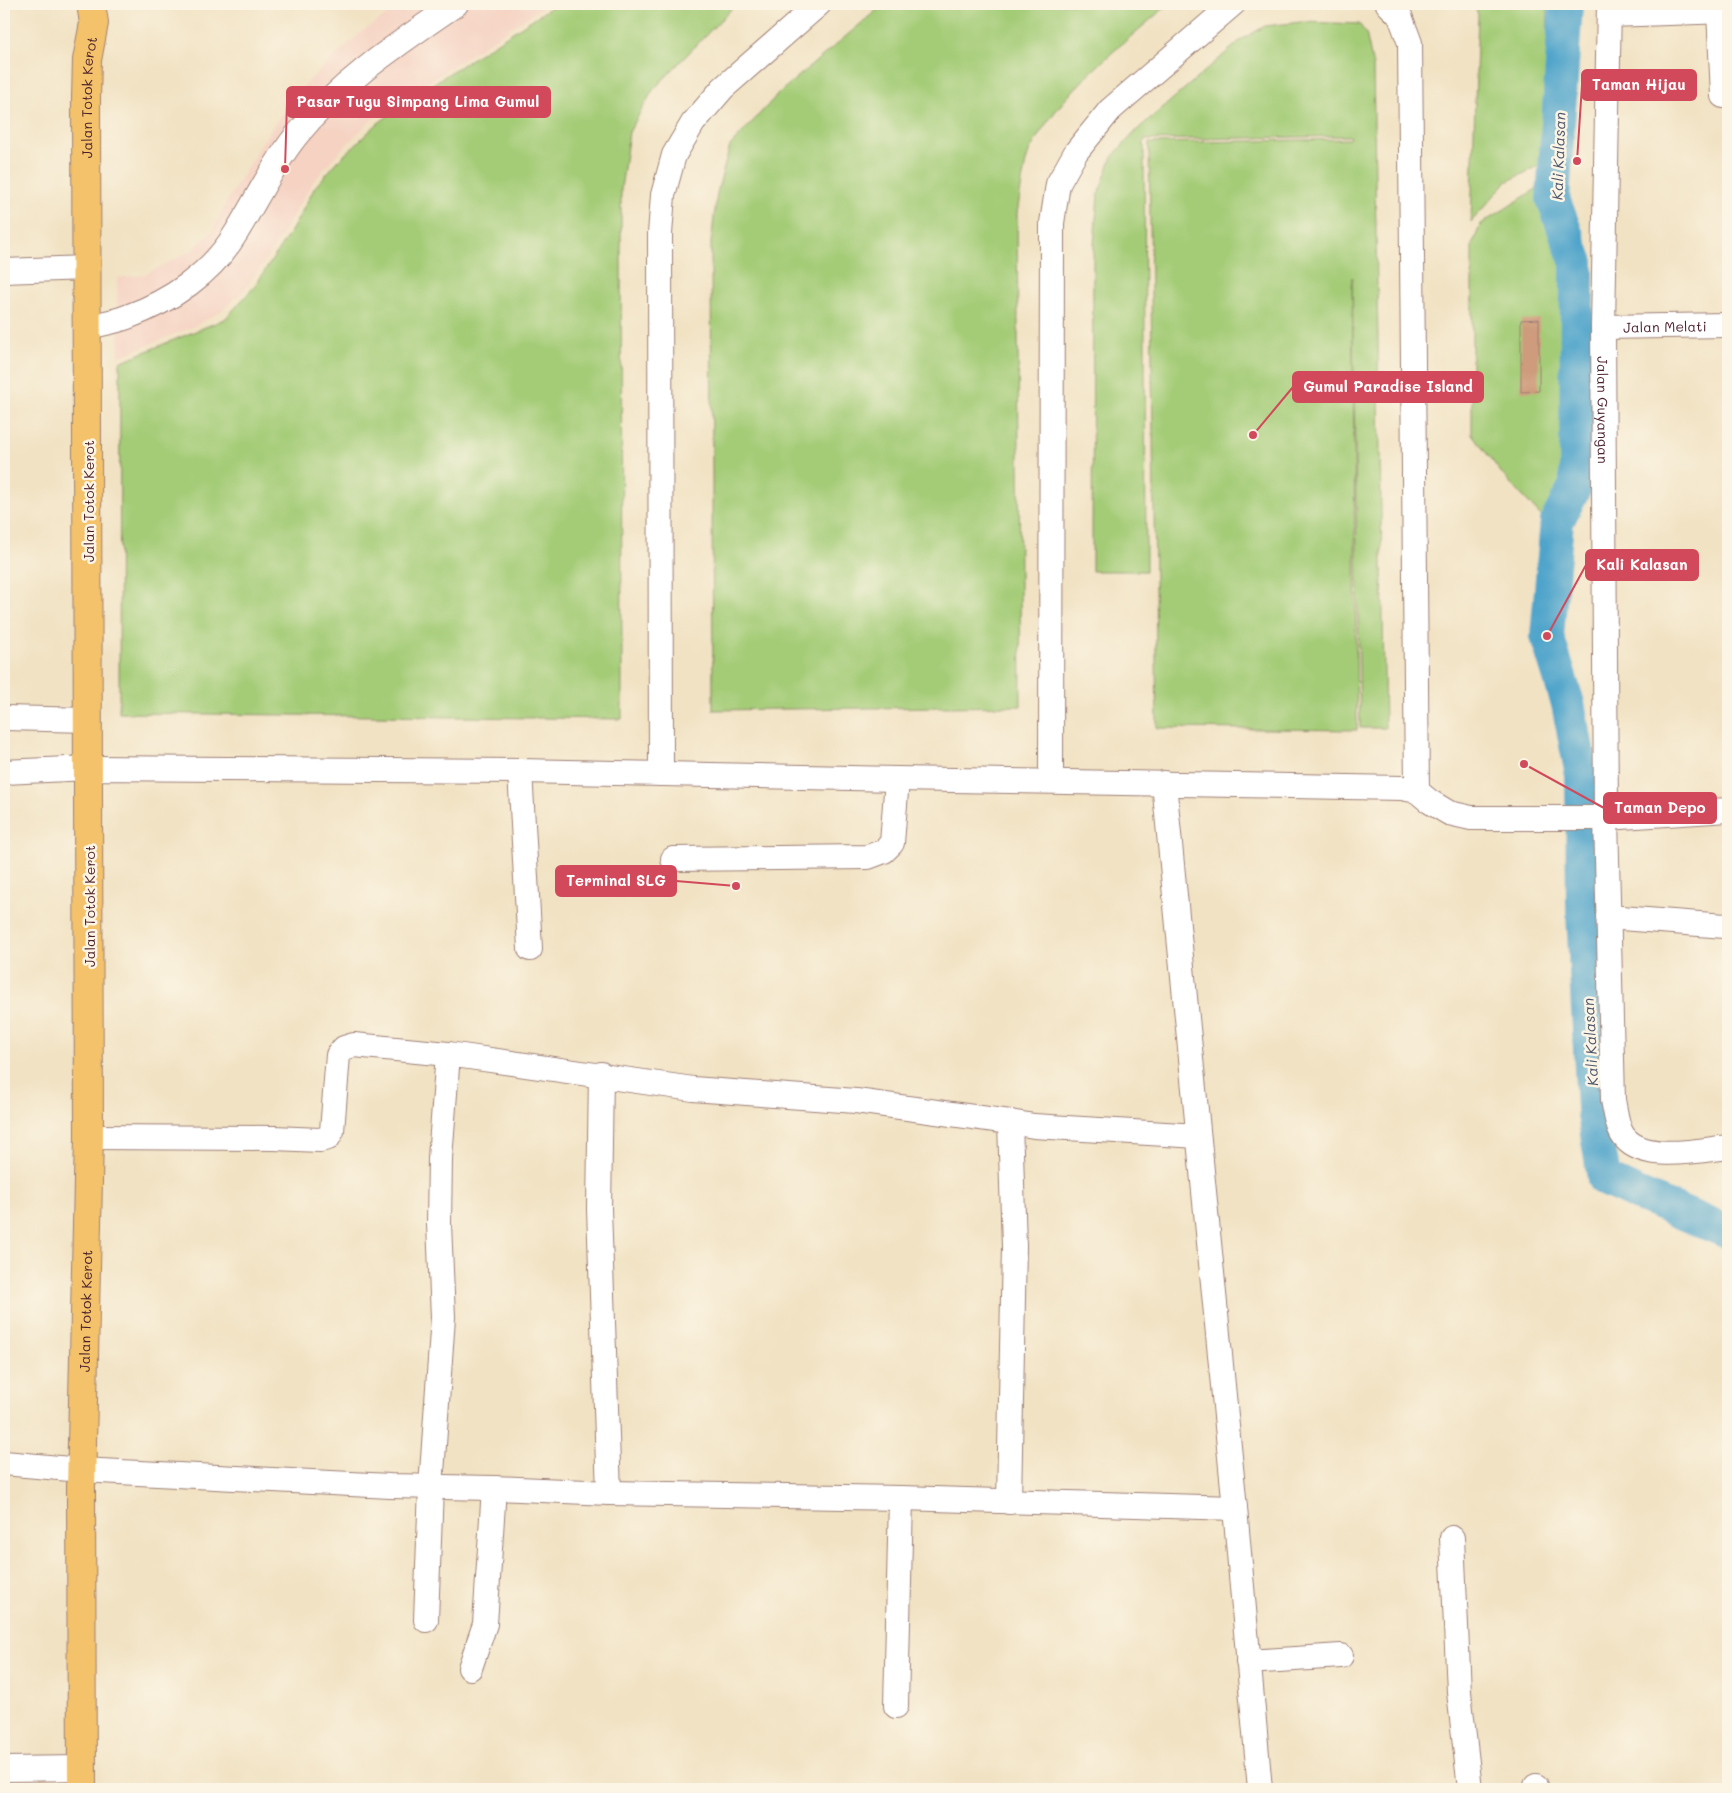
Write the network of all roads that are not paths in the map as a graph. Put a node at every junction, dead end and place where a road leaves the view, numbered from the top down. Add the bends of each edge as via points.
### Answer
1 (456, 4) edge
2 (819, 4) edge
3 (1233, 4) edge
4 (1388, 4) edge
5 (1609, 9) edge
6 (99, 10) edge
7 (1724, 11) edge
8 (1723, 96) dead end
9 (86, 268) junction
10 (4, 270) edge
11 (1728, 325) edge
12 (86, 327) junction
13 (1603, 327) junction
14 (4, 718) edge
15 (89, 720) junction
16 (89, 768) junction
17 (520, 770) junction
18 (4, 772) edge
19 (661, 774) junction
20 (897, 779) junction
21 (1051, 781) junction
22 (1164, 783) junction
23 (1417, 791) junction
24 (1728, 810) edge
25 (1599, 818) junction
26 (673, 859) dead end
27 (1608, 917) junction
28 (1728, 925) edge
29 (530, 949) dead end
30 (448, 1054) junction
31 (601, 1074) junction
32 (1010, 1122) junction
33 (1198, 1136) junction
34 (90, 1137) junction
35 (1728, 1147) edge
36 (4, 1463) edge
37 (81, 1470) junction
38 (431, 1487) junction
39 (494, 1488) junction
40 (608, 1494) junction
41 (901, 1498) junction
42 (1009, 1502) junction
43 (1235, 1508) junction
44 (1452, 1538) dead end
45 (426, 1620) dead end
46 (1341, 1656) dead end
47 (1248, 1662) junction
48 (470, 1668) dead end
49 (896, 1706) dead end
50 (4, 1770) edge
51 (82, 1778) edge
52 (1260, 1789) edge
53 (1470, 1789) edge

1 - 12 street via 342,87 296,137 266,181 236,235 212,266 175,295 126,317
2 - 19 street via 723,88 693,123 674,155 663,195 660,234
3 - 21 street via 1110,110 1076,152 1058,184 1052,223
4 - 23 street via 1400,16 1410,43
5 - 7 street
5 - 13 street, Jalan Guyangan
6 - 9 main road, Jalan Totok Kerot via 87,60
7 - 8 street
9 - 10 street
9 - 12 main road, Jalan Totok Kerot
11 - 13 street, Jalan Melati
12 - 15 main road, Jalan Totok Kerot
13 - 25 street, Jalan Guyangan
14 - 15 street
15 - 16 main road, Jalan Totok Kerot
16 - 17 street
16 - 18 street
16 - 34 main road, Jalan Totok Kerot
17 - 19 street
17 - 29 street
19 - 20 street
20 - 21 street
20 - 26 street via 892,843 884,851 868,857
21 - 22 street
22 - 23 street via 1402,788
22 - 33 street
23 - 25 street via 1449,813 1470,818
24 - 25 street
25 - 27 street, Jalan Guyangan
27 - 28 street
27 - 35 street, Jalan Guyangan via 1613,1100 1622,1134 1634,1145 1657,1152
30 - 31 street
30 - 34 street via 354,1045 344,1048 338,1055 332,1131 328,1138 320,1140
30 - 38 street via 440,1158 443,1317
31 - 32 street via 693,1089 856,1101
31 - 40 street via 599,1209
32 - 33 street
32 - 42 street via 1014,1246
33 - 43 street
34 - 37 main road, Jalan Totok Kerot
36 - 37 street
37 - 38 street
37 - 51 main road, Jalan Totok Kerot
38 - 39 street
38 - 45 street
39 - 40 street
39 - 48 street via 485,1624
40 - 41 street
41 - 42 street
41 - 49 street
42 - 43 street
43 - 47 street
44 - 53 street via 1459,1692
46 - 47 street
47 - 52 street
50 - 51 street

